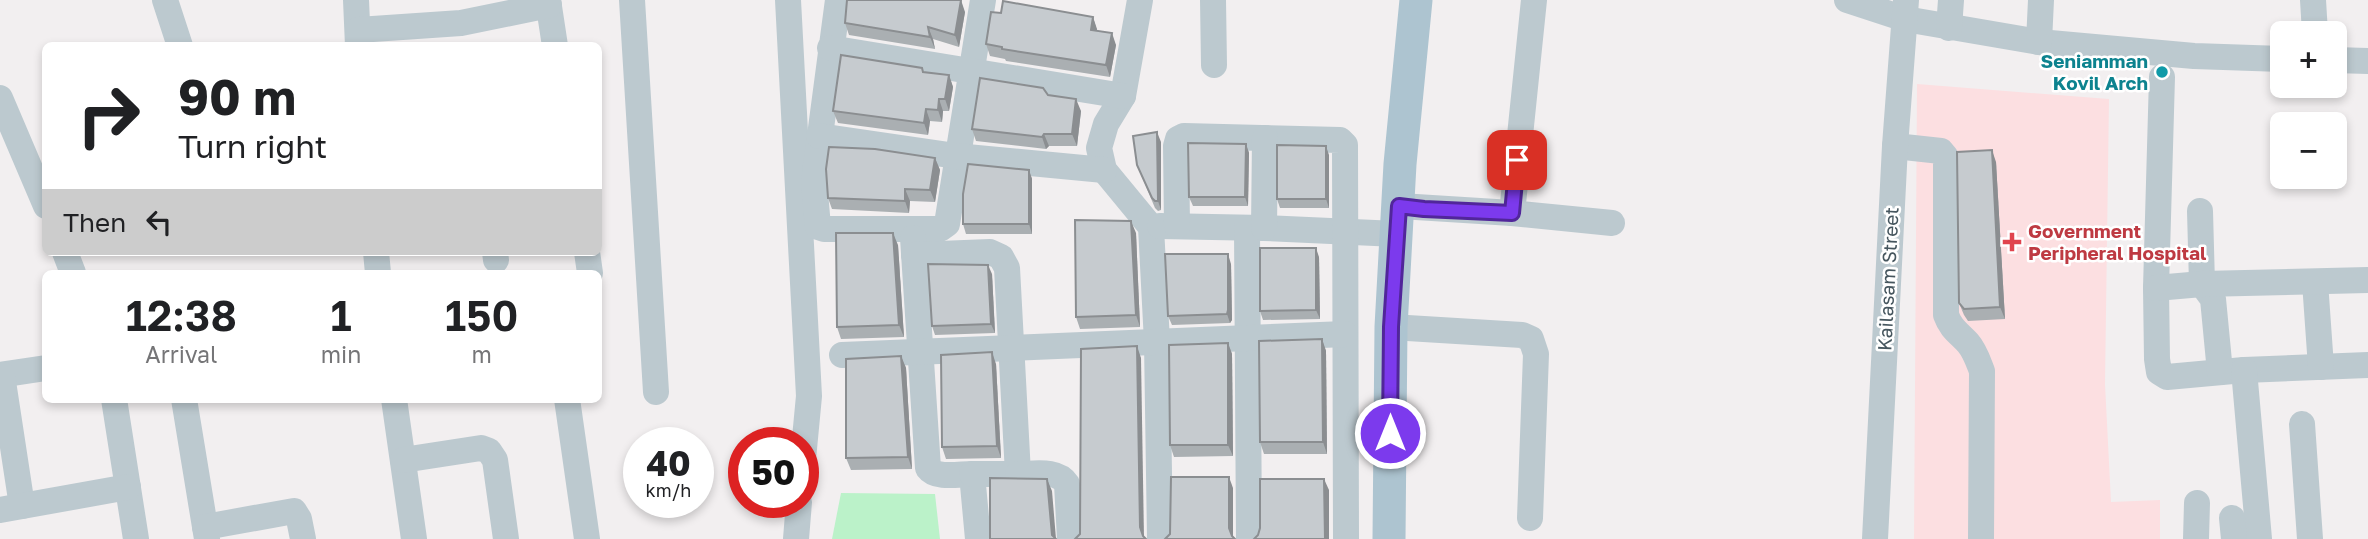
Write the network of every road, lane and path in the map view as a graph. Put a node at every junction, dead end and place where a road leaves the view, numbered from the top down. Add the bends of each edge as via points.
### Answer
1 (165, 0) edge
2 (356, 0) edge
3 (632, 0) edge
4 (788, 0) edge
5 (838, 0) edge
6 (983, 0) edge
7 (1140, 0) edge
8 (1213, 0) edge
9 (1416, 0) edge
10 (1534, 0) edge
11 (1847, 0) edge
12 (1951, 0) edge
13 (2041, 0) edge
14 (2313, 0) edge
15 (549, 3) edge
16 (1906, 10) edge
17 (2314, 21) edge
18 (1948, 27) junction
19 (462, 34) edge
20 (358, 38) edge
21 (179, 42) edge
22 (554, 42) edge
23 (2039, 42) junction
24 (831, 48) junction
25 (2270, 60) edge
26 (2347, 60) edge
27 (2368, 61) edge
28 (1214, 65) dead end
29 (2163, 66) junction
30 (971, 70) junction
31 (1123, 96) junction
32 (0, 98) edge
33 (819, 136) junction
34 (1265, 138) junction
35 (1895, 146) junction
36 (35, 152) edge
37 (956, 156) junction
38 (1104, 170) junction
39 (42, 186) edge
40 (2200, 211) dead end
41 (1512, 213) junction
42 (1612, 223) dead end
43 (1397, 229) junction
44 (1160, 230) junction
45 (1252, 232) junction
46 (1345, 239) junction
47 (913, 242) junction
48 (2368, 280) edge
49 (2315, 282) junction
50 (2202, 284) junction
51 (2157, 288) junction
52 (1391, 327) junction
53 (1345, 334) junction
54 (1248, 338) junction
55 (1157, 342) junction
56 (1013, 349) junction
57 (920, 351) junction
58 (842, 355) dead end
59 (2368, 365) edge
60 (2321, 366) junction
61 (42, 369) edge
62 (2232, 371) junction
63 (1, 375) edge
64 (656, 392) dead end
65 (115, 403) edge
66 (185, 403) edge
67 (395, 403) edge
68 (568, 403) edge
69 (2302, 424) dead end
70 (806, 427) edge
71 (402, 460) junction
72 (972, 474) junction
73 (1018, 474) junction
74 (128, 487) junction
75 (2197, 503) dead end
76 (11, 508) edge
77 (798, 518) edge
78 (1530, 518) dead end
79 (206, 533) edge
80 (136, 539) edge
81 (303, 539) edge
82 (414, 539) edge
83 (506, 539) edge
84 (587, 539) edge
85 (796, 539) edge
86 (978, 539) edge
87 (1070, 539) edge
88 (1160, 539) edge
89 (1250, 539) edge
90 (1346, 539) edge
91 (1389, 539) edge
92 (1875, 539) edge
93 (1981, 539) edge
94 (2196, 539) edge
95 (2259, 539) edge
96 (2310, 539) edge

1 - 21 street
2 - 20 street
3 - 64 street
4 - 70 street via 809,396
5 - 24 street
6 - 30 street
7 - 31 street
8 - 28 street
9 - 43 main road
10 - 41 street
11 - 16 street
12 - 18 street
13 - 23 street
14 - 17 street
15 - 19 street
15 - 22 street
16 - 18 street
16 - 35 street, Kailasam Street
18 - 23 street
19 - 20 street
23 - 29 street
24 - 30 street
24 - 33 street
25 - 29 street
26 - 27 street
29 - 51 street
30 - 31 street
30 - 37 street
31 - 38 street via 1101,138
32 - 36 street
33 - 37 street
33 - 47 street via 814,181 818,227
34 - 44 street via 1178,139
34 - 45 street
34 - 46 street via 1340,141 1345,145
35 - 92 street, Kailasam Street
35 - 93 street via 1941,151 1946,157 1946,315 1977,356 1982,371
36 - 39 street
37 - 38 street
37 - 47 street via 947,224
38 - 44 street
40 - 50 street
41 - 42 street
41 - 43 street via 1424,209
43 - 46 street
43 - 52 main road
44 - 45 street
44 - 55 street
45 - 46 street
45 - 54 street
46 - 53 street
47 - 56 street via 1001,257 1007,268
47 - 57 street
48 - 49 street
49 - 50 street
49 - 60 street
50 - 51 street
50 - 62 street via 2214,299
51 - 62 street via 2159,372 2167,377
52 - 78 street via 1531,339 1536,354
52 - 91 main road
53 - 54 street
53 - 90 street
54 - 55 street
54 - 89 street
55 - 56 street
55 - 88 street
56 - 57 street
56 - 73 street
57 - 58 street
57 - 72 street via 928,468 936,474
59 - 60 street
60 - 62 street
61 - 63 street
62 - 95 street
63 - 76 street
65 - 74 street
66 - 79 street
67 - 71 street
68 - 84 street
69 - 96 street
71 - 82 street
71 - 83 street via 481,448 489,451 495,460
72 - 73 street
72 - 86 street
73 - 87 street via 1063,479
74 - 76 street
74 - 80 street
75 - 94 street
77 - 85 street
79 - 81 street via 295,511

